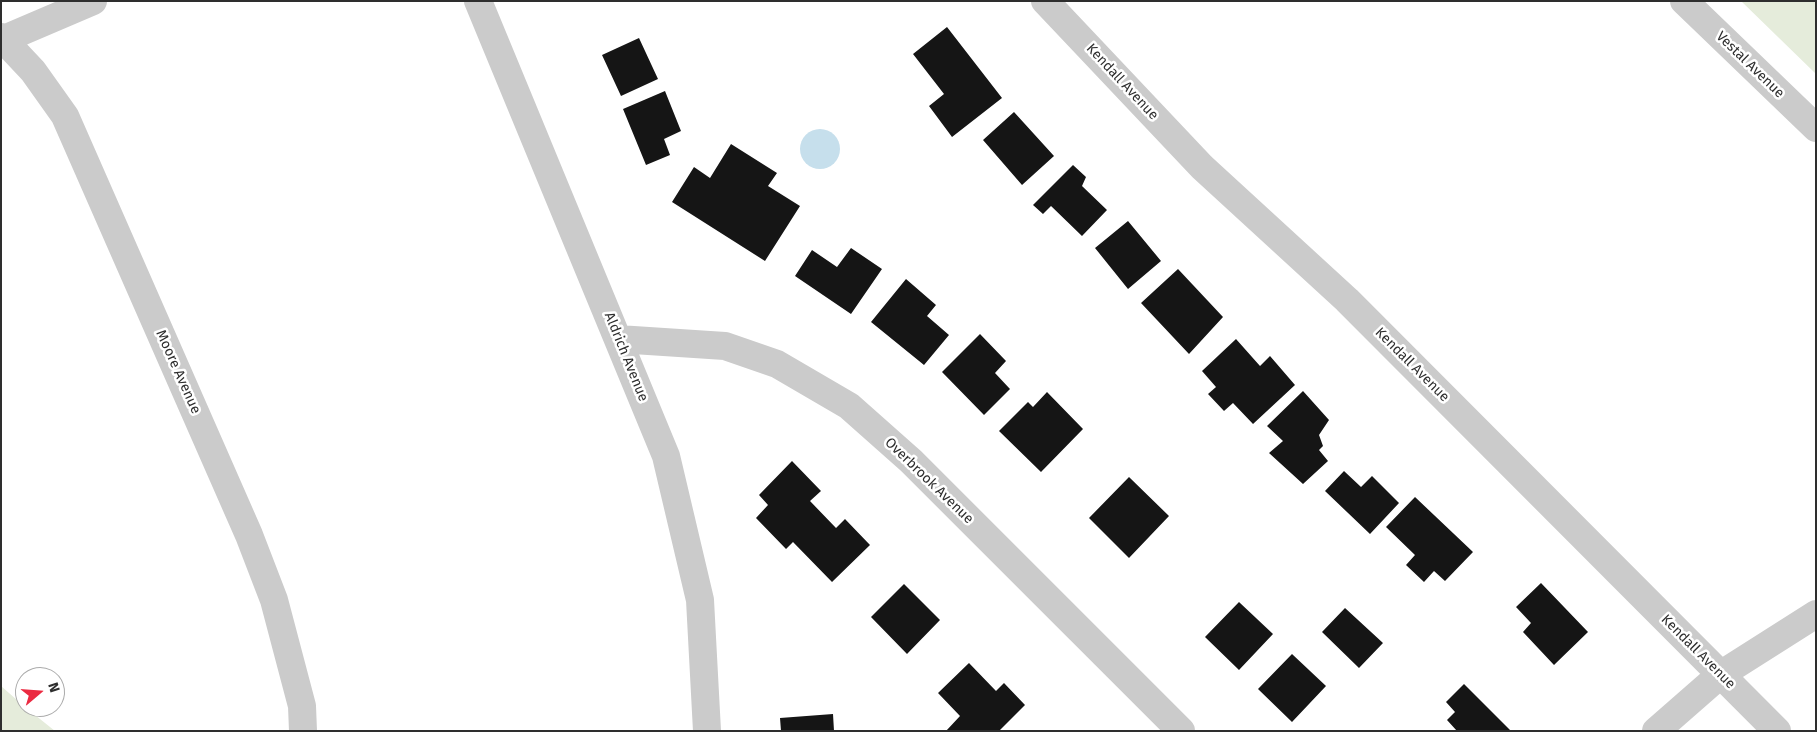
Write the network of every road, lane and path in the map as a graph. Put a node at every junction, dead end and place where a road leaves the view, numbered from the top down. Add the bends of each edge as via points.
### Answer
1 (92, 1) edge
2 (478, 1) edge
3 (1045, 1) edge
4 (1684, 1) edge
5 (2, 38) edge
6 (1816, 128) edge
7 (618, 339) junction
8 (1816, 614) edge
9 (1720, 676) junction
10 (303, 731) edge
11 (707, 731) edge
12 (1181, 731) edge
13 (1656, 731) edge
14 (1777, 731) edge

1 - 5 street
2 - 7 street, Aldrich Avenue
3 - 9 street, Kendall Avenue via 1202,167 1348,300
4 - 6 street, Vestal Avenue
5 - 10 street, Moore Avenue via 34,71 65,116 249,535 274,600 302,706
7 - 11 street, Aldrich Avenue via 666,456 689,548 700,600
7 - 12 street, Overbrook Avenue via 725,346 777,364 849,406 911,462
8 - 9 street
9 - 13 street
9 - 14 street, Kendall Avenue

